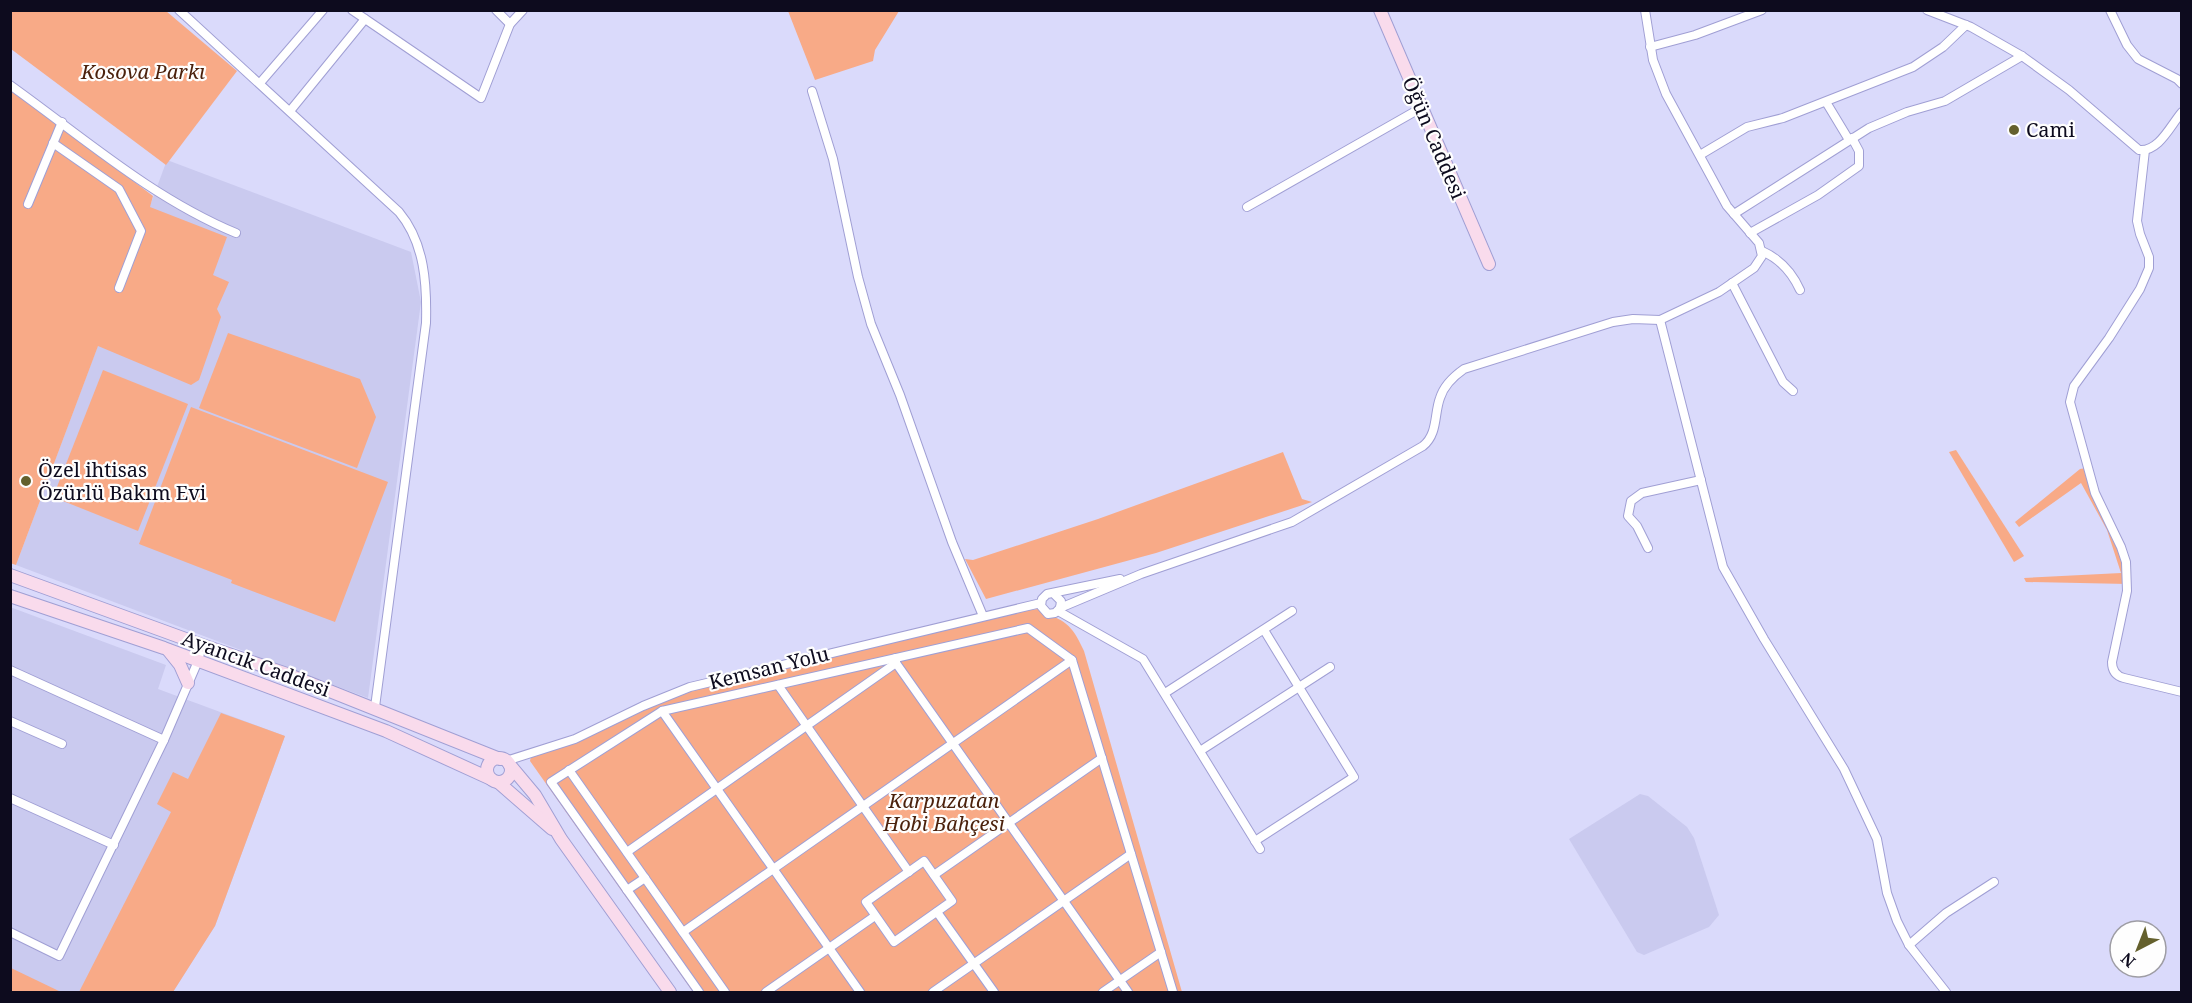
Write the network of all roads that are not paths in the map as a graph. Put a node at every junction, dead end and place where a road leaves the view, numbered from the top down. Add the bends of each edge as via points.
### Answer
1 (179, 10) edge
2 (323, 10) edge
3 (352, 10) edge
4 (496, 10) edge
5 (523, 10) edge
6 (1380, 10) edge
7 (1645, 10) edge
8 (1762, 10) edge
9 (1927, 10) edge
10 (2110, 10) edge
11 (365, 19) junction
12 (510, 24) junction
13 (1966, 25) junction
14 (1650, 47) junction
15 (2022, 56) junction
16 (260, 83) junction
17 (2181, 84) edge
18 (10, 85) edge
19 (812, 91) dead end
20 (1826, 102) junction
21 (1421, 108) junction
22 (290, 111) junction
23 (2181, 112) edge
24 (62, 122) junction
25 (1850, 139) junction
26 (53, 143) junction
27 (2145, 150) junction
28 (1700, 155) junction
29 (28, 204) dead end
30 (1247, 207) dead end
31 (1734, 214) junction
32 (236, 233) dead end
33 (1750, 233) junction
34 (1762, 252) junction
35 (1489, 264) dead end
36 (1732, 283) junction
37 (119, 288) dead end
38 (1800, 290) dead end
39 (1660, 320) junction
40 (1793, 391) dead end
41 (1701, 480) junction
42 (1648, 548) dead end
43 (1140, 574) junction
44 (10, 575) edge
45 (1054, 594) junction
46 (10, 596) edge
47 (1041, 603) junction
48 (1059, 610) junction
49 (1292, 611) dead end
50 (983, 616) junction
51 (1264, 630) junction
52 (202, 645) junction
53 (167, 649) junction
54 (1072, 660) junction
55 (198, 661) junction
56 (896, 661) junction
57 (1330, 667) dead end
58 (10, 670) edge
59 (188, 683) junction
60 (778, 685) junction
61 (1299, 687) junction
62 (2181, 692) edge
63 (1165, 693) junction
64 (375, 707) junction
65 (662, 711) junction
66 (10, 721) edge
67 (807, 726) junction
68 (164, 740) junction
69 (952, 743) junction
70 (62, 744) dead end
71 (1200, 751) junction
72 (1102, 758) junction
73 (505, 761) junction
74 (569, 770) junction
75 (494, 781) junction
76 (717, 789) junction
77 (10, 798) edge
78 (863, 806) junction
79 (1009, 823) junction
80 (561, 839) junction
81 (114, 845) junction
82 (627, 852) junction
83 (1131, 854) junction
84 (773, 869) junction
85 (909, 872) junction
86 (934, 875) junction
87 (645, 878) junction
88 (1994, 882) dead end
89 (627, 890) junction
90 (1064, 901) junction
91 (937, 912) junction
92 (876, 916) junction
93 (10, 932) edge
94 (683, 932) junction
95 (1909, 945) junction
96 (829, 949) junction
97 (1161, 952) junction
98 (974, 964) junction
99 (1120, 981) junction
100 (670, 993) edge
101 (699, 993) edge
102 (725, 993) edge
103 (766, 993) edge
104 (860, 993) edge
105 (933, 993) edge
106 (994, 993) edge
107 (1103, 993) edge
108 (1128, 993) edge
109 (1173, 993) edge
110 (1946, 993) edge

1 - 16 street
2 - 16 street
3 - 11 street
4 - 12 street
5 - 12 street
6 - 21 street, Öğün Caddesi
7 - 14 street
8 - 14 street
9 - 13 street
10 - 17 street via 2138,59
11 - 12 street via 481,98
11 - 22 street
13 - 15 street
13 - 20 street via 1924,61
14 - 28 street via 1661,83
15 - 25 street via 1945,101 1906,112
15 - 27 street via 2092,108 2135,148
16 - 22 street
18 - 24 street
19 - 50 street via 833,159 871,324
20 - 25 street
20 - 28 street via 1747,127
21 - 30 street
21 - 35 street, Öğün Caddesi
22 - 64 street via 405,220 417,244 424,277 425,330
23 - 27 street via 2156,145
24 - 26 street
24 - 32 street via 156,192
25 - 31 street
25 - 33 street via 1859,151 1859,166 1818,195
26 - 29 street
26 - 37 street via 119,189 141,231
27 - 62 street via 2137,221 2149,267 2140,289 2074,386 2070,402 2092,486 2126,562 2127,591 2113,670 2124,678
28 - 31 street
31 - 33 street
33 - 34 street
34 - 36 street via 1757,265
34 - 38 street via 1783,264
36 - 39 street
36 - 40 street via 1783,382
39 - 41 street
39 - 43 street via 1613,322 1464,369 1441,394 1433,434 1423,446 1292,522
41 - 42 street via 1642,493 1631,501 1628,516
41 - 95 street via 1723,567 1857,794 1877,839 1891,907
43 - 45 street
43 - 48 street
44 - 52 street, Ayancık Caddesi
45 - 47 street via 1044,596
45 - 48 street via 1059,598
46 - 53 street, Ayancık Caddesi
47 - 48 street via 1048,614
47 - 50 street, Kemsan Yolu
48 - 63 street via 1143,659
49 - 51 street
50 - 73 street, Kemsan Yolu via 690,687 643,705 575,740
51 - 61 street
51 - 63 street
52 - 55 street
52 - 64 street, Ayancık Caddesi
53 - 55 street, Ayancık Caddesi
53 - 59 street via 180,664
54 - 56 street via 1028,628
54 - 69 street
54 - 72 street
55 - 59 street
55 - 75 street, Ayancık Caddesi via 386,730
56 - 60 street
56 - 67 street
56 - 69 street
57 - 61 street
58 - 68 street
59 - 68 street
60 - 65 street
60 - 67 street
61 - 71 street
61 - 71 street via 1354,777 1258,845
63 - 71 street
64 - 73 street, Ayancık Caddesi
65 - 74 street
65 - 76 street
66 - 70 street
67 - 76 street
67 - 78 street
68 - 81 street
69 - 78 street
69 - 79 street
72 - 79 street
72 - 83 street
73 - 75 street via 510,775
73 - 75 street via 493,760 488,766 487,773
73 - 80 street, Ayancık Caddesi via 535,795
74 - 82 street
74 - 89 street via 551,782
75 - 80 street, Ayancık Caddesi
76 - 82 street
76 - 84 street
77 - 81 street
78 - 84 street
78 - 85 street
79 - 86 street
79 - 90 street
80 - 100 street, Ayancık Caddesi
81 - 93 street via 59,956
82 - 87 street
83 - 90 street
83 - 97 street
84 - 94 street
84 - 96 street
85 - 86 street via 924,861
85 - 92 street via 866,902
86 - 91 street via 952,901
87 - 89 street
87 - 94 street
88 - 95 street via 1946,913
89 - 101 street
90 - 98 street
90 - 99 street
91 - 92 street via 894,942
91 - 98 street
92 - 96 street
94 - 102 street
95 - 110 street
96 - 103 street
96 - 104 street
97 - 99 street
97 - 109 street
98 - 105 street
98 - 106 street
99 - 107 street
99 - 108 street

